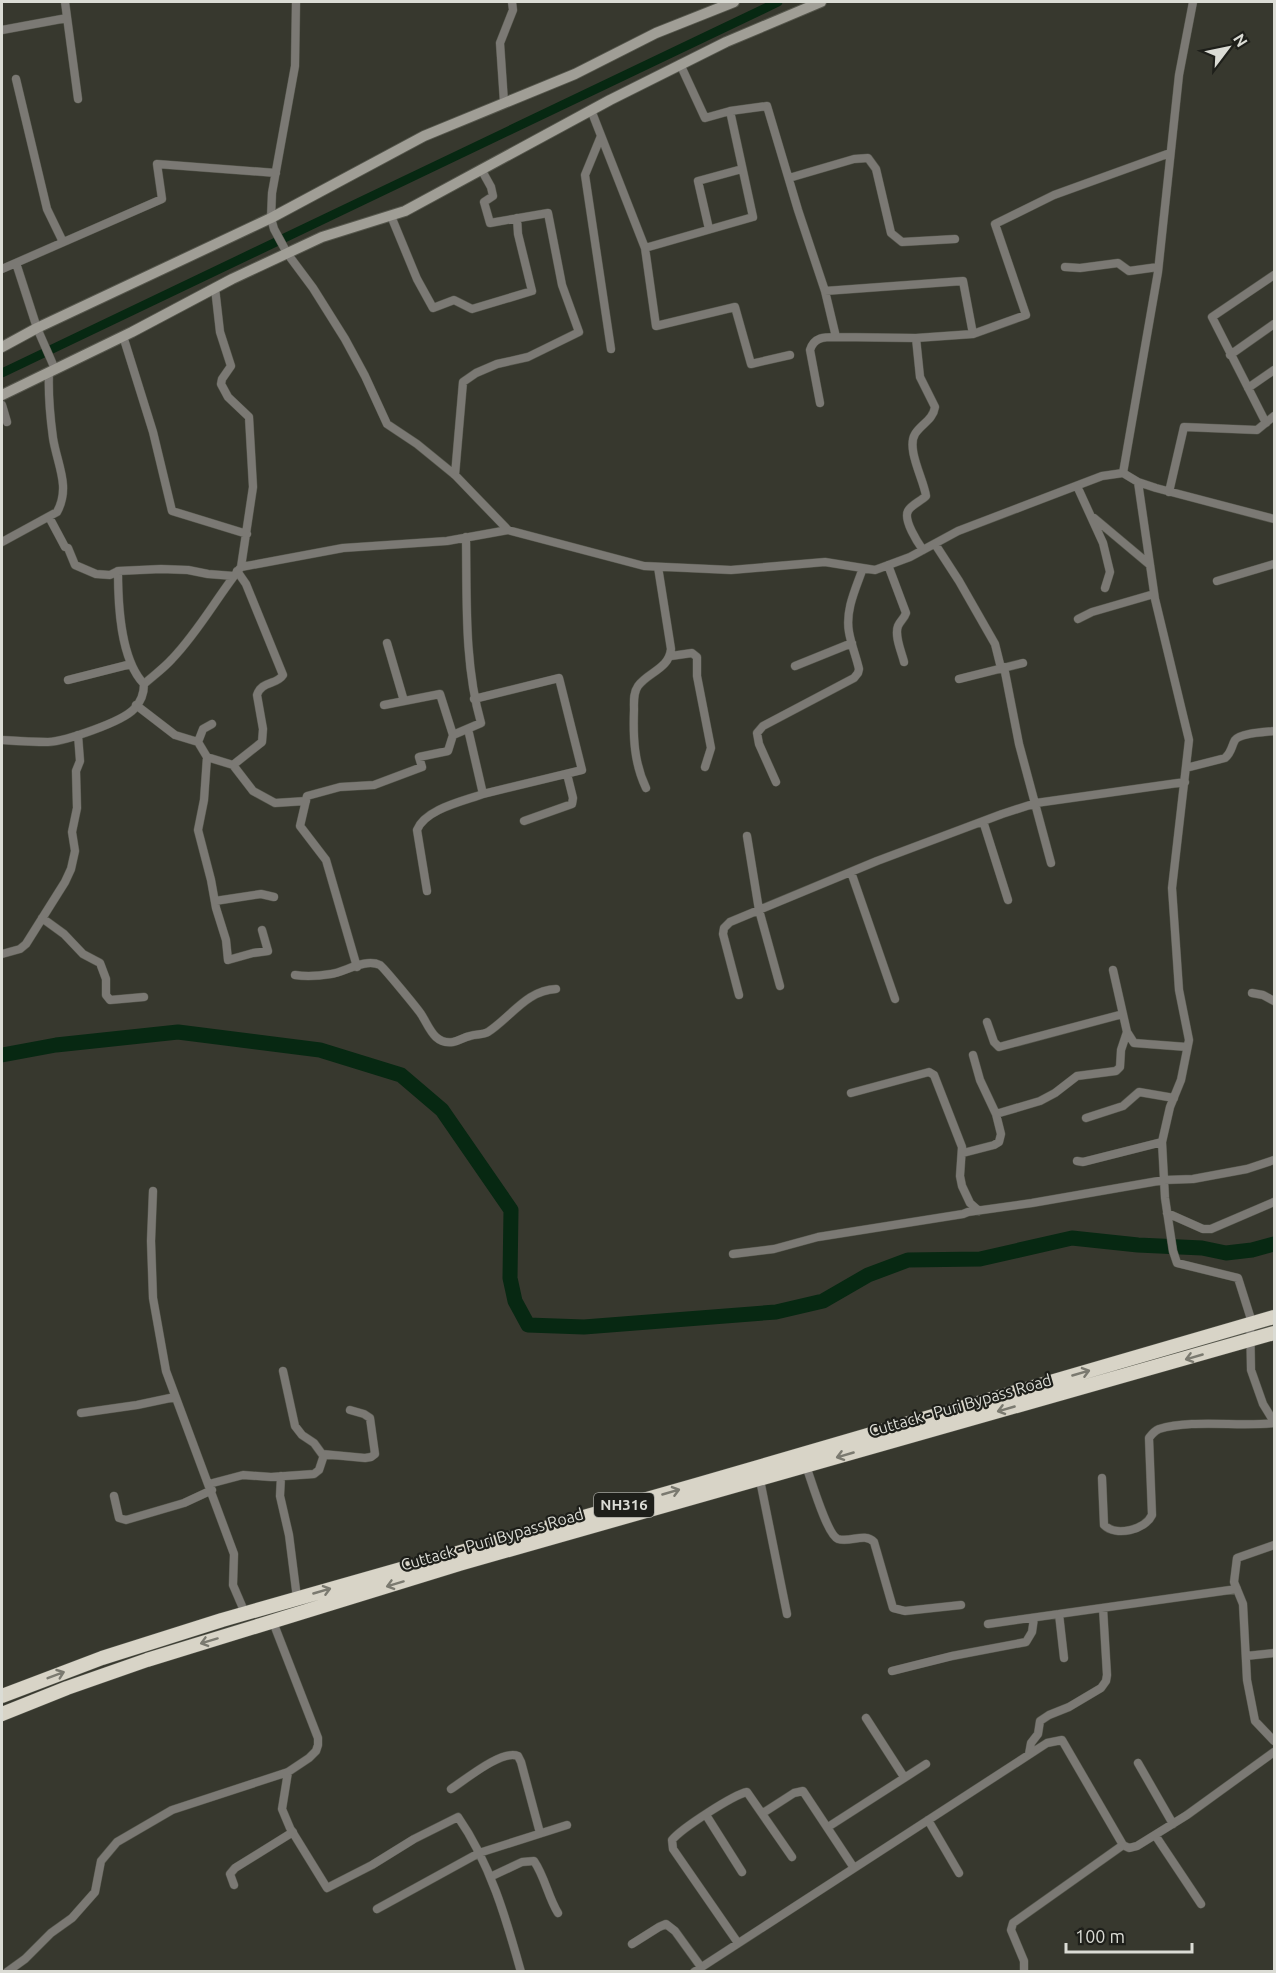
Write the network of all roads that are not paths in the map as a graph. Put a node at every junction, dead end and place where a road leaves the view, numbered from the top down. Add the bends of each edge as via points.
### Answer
1 (65, 2) edge
2 (296, 2) edge
3 (512, 2) edge
4 (734, 2) edge
5 (821, 2) edge
6 (1193, 2) edge
7 (67, 18) junction
8 (2, 30) edge
9 (680, 64) junction
10 (16, 79) dead end
11 (78, 99) dead end
12 (504, 102) junction
13 (591, 110) junction
14 (730, 111) junction
15 (601, 136) junction
16 (1170, 153) junction
17 (481, 169) junction
18 (742, 169) junction
19 (276, 173) junction
20 (789, 178) junction
21 (391, 216) junction
22 (517, 218) junction
23 (273, 224) junction
24 (709, 230) junction
25 (955, 239) dead end
26 (63, 242) junction
27 (645, 248) junction
28 (285, 250) junction
29 (16, 263) junction
30 (1065, 267) dead end
31 (1158, 267) junction
32 (2, 269) edge
33 (1274, 275) edge
34 (215, 288) junction
35 (825, 291) junction
36 (1275, 324) edge
37 (37, 328) junction
38 (973, 334) junction
39 (123, 336) junction
40 (836, 337) junction
41 (915, 338) junction
42 (2, 348) edge
43 (611, 349) dead end
44 (790, 355) dead end
45 (1230, 355) junction
46 (52, 370) junction
47 (1275, 370) edge
48 (1248, 388) junction
49 (2, 395) edge
50 (820, 404) dead end
51 (2, 405) edge
52 (1275, 416) edge
53 (7, 422) dead end
54 (1266, 423) junction
55 (1124, 473) junction
56 (455, 475) junction
57 (1138, 482) junction
58 (1077, 486) junction
59 (1169, 492) junction
60 (1090, 516) junction
61 (49, 517) junction
62 (1275, 519) edge
63 (508, 530) junction
64 (247, 534) junction
65 (466, 537) junction
66 (2, 542) edge
67 (935, 544) junction
68 (922, 550) junction
69 (1275, 564) edge
70 (888, 565) junction
71 (1150, 565) junction
72 (658, 567) junction
73 (863, 568) junction
74 (118, 571) junction
75 (237, 571) junction
76 (1217, 580) dead end
77 (1105, 588) dead end
78 (1154, 594) junction
79 (1077, 619) dead end
80 (852, 643) junction
81 (387, 644) dead end
82 (671, 656) junction
83 (904, 662) dead end
84 (1023, 663) dead end
85 (131, 664) junction
86 (795, 666) dead end
87 (1003, 668) junction
88 (959, 679) dead end
89 (68, 680) dead end
90 (144, 684) junction
91 (474, 699) junction
92 (404, 701) junction
93 (136, 705) junction
94 (384, 705) dead end
95 (212, 724) dead end
96 (468, 729) junction
97 (1275, 731) edge
98 (78, 735) junction
99 (453, 735) junction
100 (2, 740) edge
101 (198, 742) junction
102 (207, 757) junction
103 (233, 765) junction
104 (705, 767) dead end
105 (1186, 768) junction
106 (567, 774) junction
107 (776, 782) dead end
108 (1185, 782) junction
109 (646, 788) dead end
110 (483, 794) junction
111 (306, 801) junction
112 (1036, 803) junction
113 (524, 821) dead end
114 (983, 821) junction
115 (747, 836) dead end
116 (1052, 863) dead end
117 (851, 872) junction
118 (427, 891) dead end
119 (274, 897) dead end
120 (1008, 900) dead end
121 (215, 902) junction
122 (759, 910) junction
123 (42, 918) junction
124 (262, 930) dead end
125 (2, 954) edge
126 (357, 967) junction
127 (1113, 970) dead end
128 (295, 975) dead end
129 (780, 986) dead end
130 (556, 989) dead end
131 (1252, 993) dead end
132 (739, 995) dead end
133 (144, 997) dead end
134 (895, 999) dead end
135 (1275, 1001) edge
136 (1123, 1014) junction
137 (987, 1022) dead end
138 (1127, 1032) junction
139 (1187, 1047) junction
140 (973, 1055) dead end
141 (851, 1093) dead end
142 (1174, 1098) junction
143 (996, 1114) junction
144 (1086, 1119) dead end
145 (1162, 1142) junction
146 (963, 1154) junction
147 (1275, 1160) edge
148 (1077, 1161) dead end
149 (1164, 1180) junction
150 (153, 1191) dead end
151 (1275, 1202) edge
152 (979, 1210) junction
153 (1167, 1213) junction
154 (733, 1254) dead end
155 (1275, 1317) edge
156 (1250, 1324) junction
157 (1275, 1333) edge
158 (1250, 1340) junction
159 (283, 1371) dead end
160 (175, 1397) junction
161 (350, 1410) dead end
162 (81, 1413) dead end
163 (1275, 1423) edge
164 (324, 1455) junction
165 (806, 1466) junction
166 (281, 1476) junction
167 (1102, 1478) dead end
168 (760, 1479) junction
169 (210, 1487) junction
170 (114, 1496) dead end
171 (1275, 1545) edge
172 (1237, 1589) junction
173 (297, 1598) junction
174 (960, 1605) dead end
175 (1103, 1608) junction
176 (245, 1613) junction
177 (787, 1614) dead end
178 (1059, 1614) junction
179 (1034, 1618) junction
180 (273, 1622) junction
181 (988, 1624) dead end
182 (1275, 1653) edge
183 (1246, 1656) junction
184 (1064, 1658) dead end
185 (892, 1671) dead end
186 (2, 1696) edge
187 (2, 1714) edge
188 (866, 1718) dead end
189 (1275, 1741) edge
190 (1275, 1752) edge
191 (1029, 1754) junction
192 (1138, 1763) dead end
193 (926, 1764) dead end
194 (288, 1772) junction
195 (904, 1778) junction
196 (451, 1789) dead end
197 (764, 1813) junction
198 (706, 1815) junction
199 (928, 1820) junction
200 (1173, 1824) junction
201 (567, 1826) dead end
202 (828, 1827) junction
203 (292, 1832) junction
204 (540, 1833) junction
205 (1155, 1835) junction
206 (1123, 1845) junction
207 (479, 1853) junction
208 (792, 1857) dead end
209 (854, 1868) junction
210 (742, 1872) dead end
211 (959, 1874) dead end
212 (490, 1877) junction
213 (234, 1886) dead end
214 (1202, 1904) dead end
215 (377, 1909) dead end
216 (558, 1913) dead end
217 (738, 1943) junction
218 (632, 1944) dead end
219 (698, 1969) edge
220 (9, 1971) edge
221 (521, 1971) edge
222 (1024, 1971) edge

1 - 7 street
2 - 19 street via 295,66
3 - 12 street via 513,10 500,43
4 - 12 street
5 - 9 street
6 - 16 street
7 - 8 street
7 - 11 street
9 - 13 street
9 - 14 street via 705,118
10 - 26 street via 47,209
12 - 23 street via 423,136
13 - 15 street
13 - 17 street
14 - 18 street
14 - 20 street via 767,106
15 - 27 street
15 - 43 street via 585,175
16 - 31 street
16 - 38 street via 1054,195 995,224 1026,315
17 - 21 street
17 - 22 street via 493,196 484,202 490,223
18 - 24 street via 753,217
18 - 24 street via 698,181
19 - 23 street
19 - 26 street via 157,164 162,200
20 - 25 street via 868,158 876,169 893,237 902,242
20 - 35 street
21 - 22 street via 433,308 454,300 472,309 532,291
21 - 28 street
22 - 56 street via 548,213 562,285 579,332 528,357 476,372 463,381
23 - 28 street
23 - 37 street
24 - 27 street
26 - 29 street
27 - 44 street via 656,326 735,306 751,364
28 - 34 street
28 - 56 street via 345,339 387,424
29 - 32 street
29 - 37 street
30 - 31 street via 1118,263 1129,271
31 - 55 street
33 - 45 street via 1212,317
34 - 39 street
34 - 64 street via 220,332 231,366 221,384 228,397 249,417 253,487
35 - 38 street via 963,281
35 - 40 street
36 - 45 street
37 - 42 street
37 - 46 street
38 - 41 street
39 - 46 street
39 - 64 street via 153,432 172,511
40 - 41 street
40 - 50 street via 816,339 810,350
41 - 68 street via 920,377 935,407 913,440 926,496 906,516
45 - 48 street
46 - 49 street
46 - 61 street via 48,404 64,486 62,504
47 - 48 street
48 - 54 street
51 - 53 street
52 - 54 street
54 - 59 street via 1257,430 1184,427
55 - 57 street
55 - 58 street
56 - 63 street
57 - 59 street
57 - 71 street
58 - 60 street
58 - 67 street via 958,531
59 - 62 street
60 - 71 street
60 - 77 street via 1103,543 1110,572
61 - 66 street
61 - 74 street via 75,565 110,575
63 - 65 street
63 - 72 street
64 - 75 street
65 - 75 street via 343,548
65 - 91 street
67 - 68 street
67 - 87 street via 995,644
68 - 70 street
69 - 76 street
70 - 73 street via 875,570
70 - 83 street via 906,613 897,633
71 - 78 street
72 - 73 street via 731,570 825,562
72 - 82 street
73 - 80 street via 847,619
74 - 75 street
74 - 85 street via 118,605
75 - 90 street via 186,643
75 - 103 street via 283,675 258,691 262,742
78 - 79 street
78 - 105 street via 1189,740
80 - 86 street
80 - 107 street via 859,669 854,678 784,714 757,733
81 - 92 street
82 - 104 street via 692,653 697,657 711,748
82 - 109 street via 638,686 634,696 633,739 639,774
84 - 87 street
85 - 89 street
85 - 90 street
87 - 88 street
87 - 112 street
90 - 93 street via 144,694
91 - 96 street via 481,723
91 - 106 street via 559,678 582,770
92 - 94 street
92 - 99 street via 440,694
93 - 98 street via 116,720
93 - 101 street via 176,735
95 - 101 street via 202,729
96 - 99 street
96 - 110 street
97 - 105 street via 1241,735 1225,758
98 - 100 street via 49,742
98 - 123 street via 80,761 72,832 75,851 65,882
99 - 111 street via 448,751 419,757 422,767 374,785 340,787 307,796
101 - 102 street
102 - 103 street
102 - 121 street via 198,830
103 - 111 street via 253,791 275,803
105 - 108 street
106 - 110 street
106 - 113 street via 572,804
108 - 112 street
108 - 139 street via 1172,888
110 - 118 street via 435,812 418,826
111 - 126 street via 300,826 326,860
112 - 114 street
112 - 116 street
114 - 117 street
114 - 120 street
115 - 122 street
117 - 122 street
117 - 134 street
119 - 121 street via 261,894
121 - 124 street via 228,960 268,951
122 - 129 street
122 - 132 street via 724,928
123 - 125 street via 26,944
123 - 133 street via 83,954 100,963 110,1000
126 - 128 street via 335,974
126 - 130 street via 380,965 422,1014 429,1030 446,1042 485,1034 539,992
127 - 136 street
131 - 135 street
136 - 137 street via 999,1047
136 - 138 street
138 - 139 street via 1134,1043
138 - 143 street via 1116,1071 1077,1076 1040,1101
139 - 142 street
140 - 143 street
141 - 146 street via 929,1072 934,1075
142 - 144 street via 1139,1092 1124,1106
142 - 145 street
143 - 146 street via 999,1142
145 - 148 street
145 - 149 street
146 - 152 street via 962,1186 970,1203
147 - 149 street via 1192,1179
149 - 152 street
149 - 153 street
150 - 160 street via 153,1298 166,1371
151 - 153 street via 1211,1229
152 - 154 street
153 - 156 street via 1177,1263 1238,1278
155 - 156 highway, Cuttack - Puri Bypass Road / NH316
156 - 158 street
173 -> 156 highway, Cuttack - Puri Bypass Road / NH316
157 - 158 highway, Cuttack - Puri Bypass Road / NH316
158 - 163 street via 1251,1370 1263,1404
158 -> 165 highway, Cuttack - Puri Bypass Road / NH316
159 - 164 street via 295,1426
160 - 162 street
160 - 169 street
161 - 164 street via 370,1418 375,1454 365,1458
163 - 167 street via 1185,1426 1153,1433 1149,1438 1152,1515 1133,1529 1111,1530 1104,1525
164 - 166 street via 317,1472
165 - 168 highway, Cuttack - Puri Bypass Road / NH316
165 - 174 street via 835,1537 865,1537 874,1542 893,1608 905,1611
166 - 169 street via 243,1475
166 - 173 street via 280,1496
168 - 177 street
168 -> 180 highway, Cuttack - Puri Bypass Road / NH316 via 470,1561
169 - 170 street via 184,1503 122,1520
169 - 176 street via 234,1554 233,1584
171 - 172 street via 1238,1558 1234,1582
172 - 175 street
172 - 183 street via 1243,1604
173 - 176 highway, Cuttack - Puri Bypass Road / NH316
175 - 178 street
175 - 191 street via 1106,1682 1040,1721
186 -> 176 highway, Cuttack - Puri Bypass Road / NH316 via 123,1651
178 - 179 street
178 - 184 street
179 - 181 street
179 - 185 street via 1026,1642
180 -> 187 highway, Cuttack - Puri Bypass Road / NH316 via 147,1660
180 - 194 street via 318,1738 309,1758
182 - 183 street
183 - 189 street via 1255,1721
188 - 195 street
190 - 200 street
191 - 199 street
191 - 206 street via 1047,1743 1062,1740
192 - 200 street
193 - 195 street
194 - 203 street via 282,1809
194 - 220 street via 172,1810 117,1842 101,1861 95,1892 72,1918
195 - 202 street
196 - 204 street via 501,1758 518,1756
197 - 198 street via 747,1792
197 - 202 street via 803,1791
197 - 208 street
198 - 210 street
198 - 217 street via 671,1843
199 - 209 street
199 - 211 street
200 - 205 street
201 - 204 street
202 - 209 street
203 - 207 street via 327,1888 458,1817
203 - 213 street via 235,1868 230,1874
204 - 207 street
205 - 206 street via 1137,1846
205 - 214 street
206 - 222 street via 1013,1923 1011,1930 1024,1961
207 - 212 street
207 - 215 street
209 - 217 street
212 - 216 street via 522,1862 534,1862
212 - 221 street
217 - 219 street
218 - 219 street via 666,1924 675,1931

